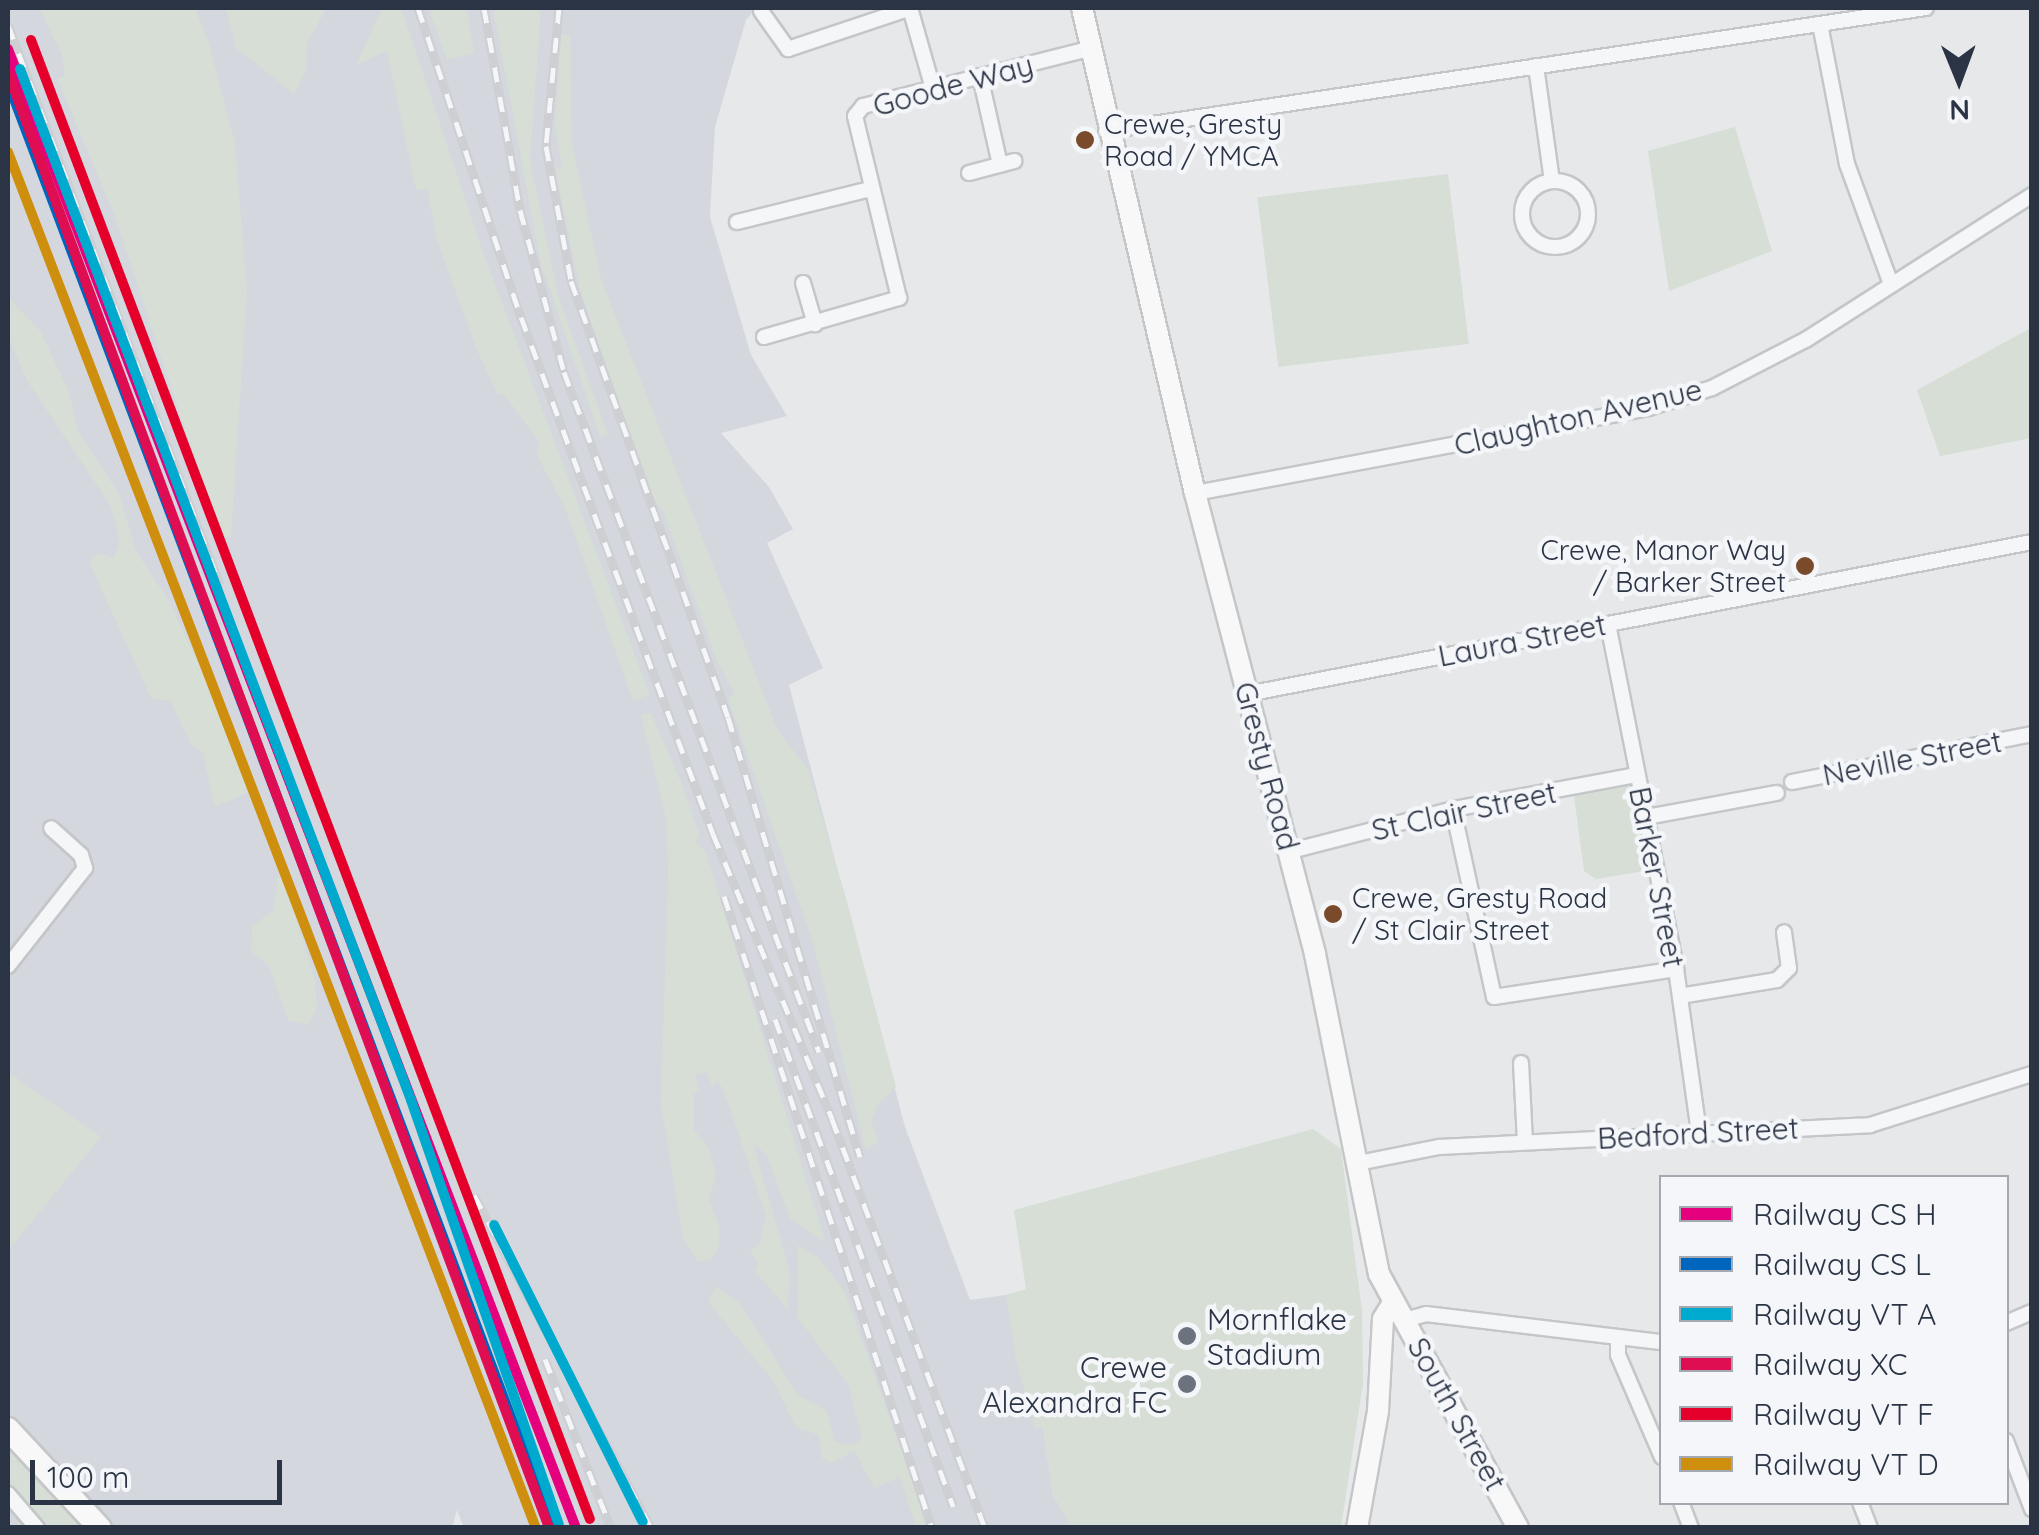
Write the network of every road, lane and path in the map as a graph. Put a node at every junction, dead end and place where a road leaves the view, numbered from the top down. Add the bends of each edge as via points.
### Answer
1 (911, 8) edge
2 (1082, 8) edge
3 (1926, 8) edge
4 (761, 12) dead end
5 (1820, 24) junction
6 (1089, 49) junction
7 (1536, 66) junction
8 (980, 76) junction
9 (932, 85) junction
10 (1106, 130) junction
11 (969, 173) dead end
12 (1552, 180) junction
13 (870, 188) junction
14 (2032, 196) edge
15 (737, 222) dead end
16 (803, 283) dead end
17 (1891, 284) junction
18 (815, 324) junction
19 (764, 337) dead end
20 (1195, 493) junction
21 (2032, 542) edge
22 (1608, 624) junction
23 (1248, 694) junction
24 (2032, 734) edge
25 (1638, 775) junction
26 (1792, 782) dead end
27 (1778, 793) dead end
28 (1453, 809) junction
29 (1646, 817) junction
30 (51, 828) dead end
31 (1291, 850) junction
32 (1784, 932) dead end
33 (8, 966) edge
34 (1676, 970) junction
35 (1680, 996) junction
36 (1521, 1062) dead end
37 (2032, 1074) edge
38 (1698, 1132) junction
39 (1525, 1141) junction
40 (1358, 1163) junction
41 (1399, 1312) junction
42 (1618, 1337) junction
43 (1659, 1342) edge
44 (8, 1429) edge
45 (2009, 1449) edge
46 (1659, 1450) edge
47 (8, 1494) edge
48 (2032, 1509) edge
49 (37, 1528) edge
50 (100, 1528) edge
51 (1356, 1528) edge
52 (1518, 1528) edge

1 - 4 street via 788,49
1 - 9 street
2 - 6 main road, Gresty Road
3 - 5 street
5 - 7 street
5 - 17 street via 1846,164
6 - 8 street, Goode Way
6 - 10 main road, Gresty Road
7 - 10 street
7 - 12 street
8 - 9 street, Goode Way
8 - 11 street via 1007,163
9 - 13 street, Goode Way via 863,106 854,116
10 - 20 main road, Gresty Road
12 - 12 street via 1531,191 1522,221 1533,239 1562,247 1586,228 1588,205 1573,186
13 - 15 street
13 - 18 street, Goode Way via 900,298
14 - 17 street, Claughton Avenue
16 - 18 street
17 - 20 street, Claughton Avenue via 1712,388 1648,408
18 - 19 street, Goode Way
20 - 23 main road, Gresty Road
21 - 22 street, Laura Street
22 - 23 street, Laura Street
22 - 25 street, Barker Street
23 - 31 main road, Gresty Road
24 - 26 street, Neville Street
25 - 28 street, St Clair Street
25 - 29 street, Barker Street
27 - 29 street
28 - 31 street, St Clair Street
28 - 34 street via 1494,997
29 - 34 street, Barker Street
30 - 33 street via 82,855 85,868
31 - 40 main road, Gresty Road
32 - 35 street via 1789,968 1777,980
34 - 35 street, Barker Street
35 - 38 street, Barker Street
36 - 39 street
37 - 38 street, Bedford Street via 1870,1125
38 - 39 street, Bedford Street
39 - 40 street, Bedford Street via 1440,1147
40 - 41 main road, Gresty Road via 1378,1274
41 - 42 street
41 - 51 main road via 1384,1319 1378,1411
41 - 52 main road, South Street
42 - 43 street
42 - 46 street via 1618,1355
44 - 50 main road
45 - 48 street
47 - 49 street

